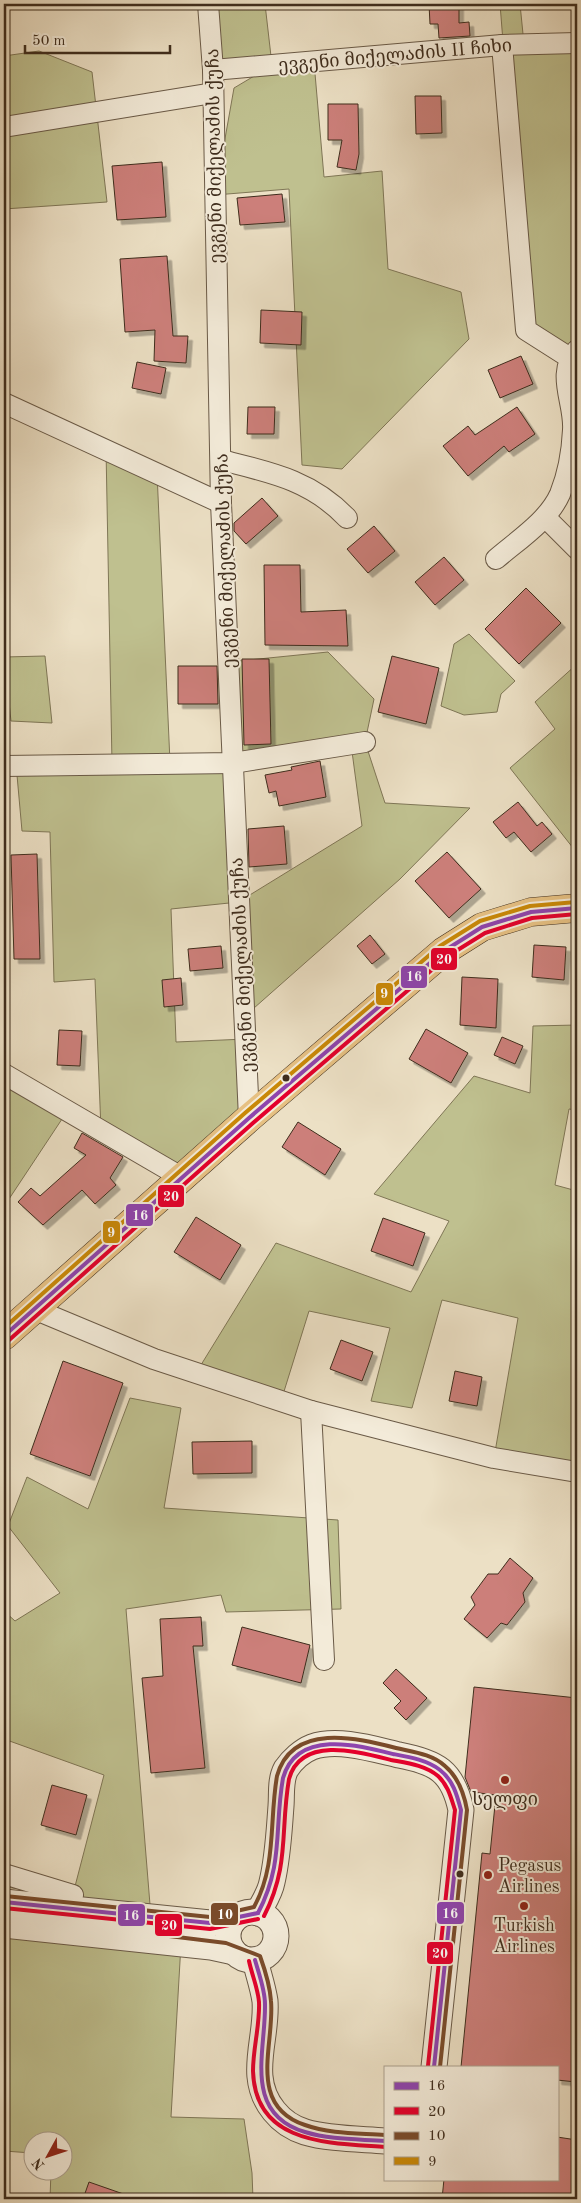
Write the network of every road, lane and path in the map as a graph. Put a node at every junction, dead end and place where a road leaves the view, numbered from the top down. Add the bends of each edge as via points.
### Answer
1 (208, 4) edge
2 (577, 43) edge
3 (502, 45) junction
4 (213, 70) junction
5 (213, 94) junction
6 (4, 127) edge
7 (574, 354) edge
8 (4, 402) edge
9 (221, 460) junction
10 (221, 503) junction
11 (545, 517) junction
12 (347, 518) dead end
13 (577, 549) edge
14 (496, 558) dead end
15 (365, 742) dead end
16 (233, 763) junction
17 (4, 766) edge
18 (577, 908) edge
19 (4, 1074) edge
20 (249, 1118) junction
21 (181, 1178) junction
22 (15, 1320) edge
23 (311, 1411) junction
24 (577, 1472) edge
25 (324, 1660) dead end
26 (4, 1874) edge
27 (73, 1894) dead end
28 (4, 1902) edge
29 (258, 1913) junction
30 (234, 1920) junction
31 (4, 1924) edge
32 (244, 1956) junction
33 (434, 2066) edge
34 (384, 2141) edge

1 - 4 street, ევგენი მიქელაძის ქუჩა
2 - 3 street, ევგენი მიქელაძის II ჩიხი
3 - 4 street, ევგენი მიქელაძის II ჩიხი
3 - 7 street via 526,330
4 - 5 street, ევგენი მიქელაძის ქუჩა
5 - 6 street
5 - 9 street, ევგენი მიქელაძის ქუჩა
7 - 11 street via 566,374 573,429 568,464 559,495
8 - 10 street
9 - 10 street, ევგენი მიქელაძის ქუჩა
9 - 12 street via 275,474 310,488
10 - 16 street, ევგენი მიქელაძის ქუჩა
11 - 13 street
11 - 14 street
15 - 16 street
16 - 17 street
16 - 20 street, ევგენი მიქელაძის ქუჩა
18 - 20 highway via 531,912 482,927 444,951
19 - 21 street
20 - 21 highway
21 - 22 highway
22 - 23 street via 154,1359
23 - 24 street via 494,1458
23 - 25 street
26 - 27 street
28 - 30 street via 210,1924
29 - 30 street via 248,1912
29 - 32 street via 268,1919 275,1936 272,1950
29 - 33 street via 272,1884 278,1852 281,1784 296,1756 319,1746 360,1747 426,1760 438,1768 453,1785 461,1810
30 - 32 street via 228,1939
31 - 32 street via 211,1947
32 - 34 street via 265,2001 259,2068 260,2086 268,2104 291,2127 306,2132

